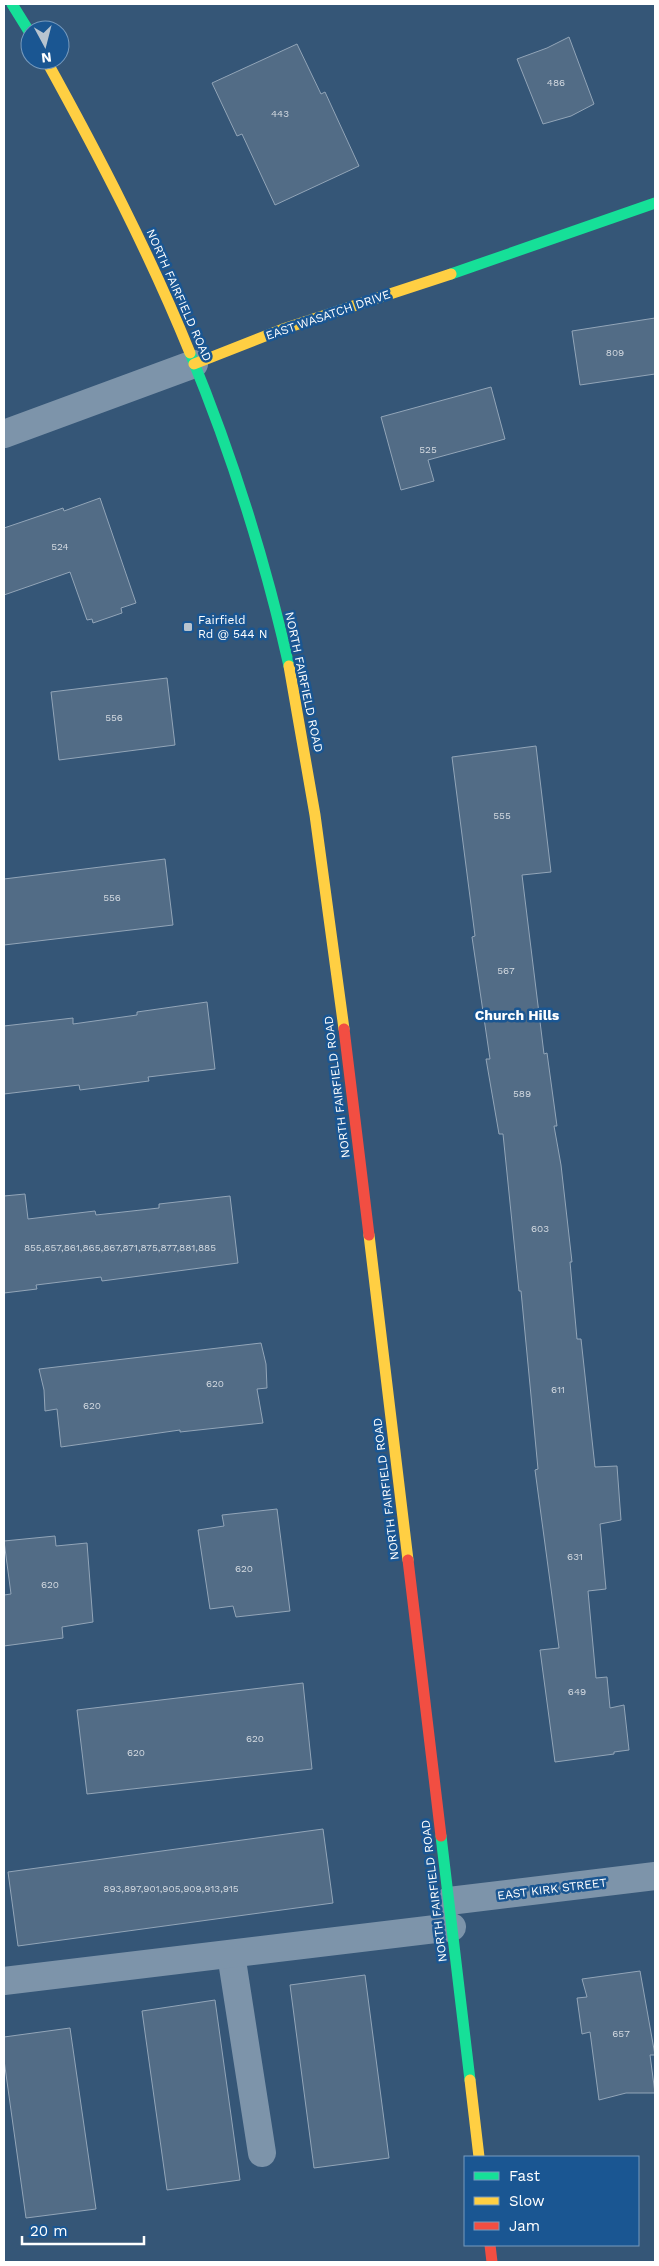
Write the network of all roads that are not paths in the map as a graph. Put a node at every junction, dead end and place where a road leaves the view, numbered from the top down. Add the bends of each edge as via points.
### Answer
1 (12, 4) edge
2 (22, 20) edge
3 (51, 70) edge
4 (655, 203) edge
5 (194, 364) junction
6 (4, 434) edge
7 (655, 1876) edge
8 (450, 1914) junction
9 (231, 1954) junction
10 (4, 1981) edge
11 (262, 2153) dead end
12 (480, 2156) edge
13 (490, 2246) edge
14 (492, 2262) edge

1 - 2 main road
3 - 5 main road, NORTH FAIRFIELD ROAD via 116,191 164,291
4 - 5 main road, EAST WASATCH DRIVE via 283,329
5 - 6 street, EAST WASATCH DRIVE
5 - 8 main road, NORTH FAIRFIELD ROAD via 257,540 303,742 335,951
7 - 8 street, EAST KIRK STREET
8 - 9 street, EAST KIRK STREET
8 - 12 main road, NORTH FAIRFIELD ROAD
9 - 10 street, EAST KIRK STREET
9 - 11 street
13 - 14 main road

